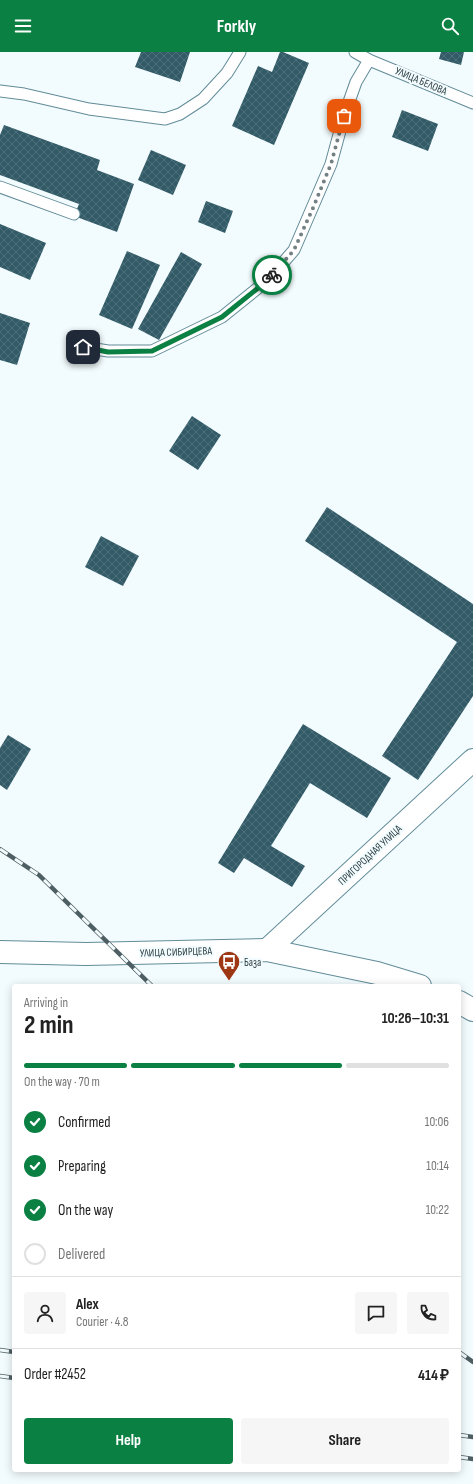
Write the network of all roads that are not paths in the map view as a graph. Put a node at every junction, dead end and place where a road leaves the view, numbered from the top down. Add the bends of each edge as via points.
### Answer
1 (240, 52) edge
2 (355, 52) edge
3 (369, 60) junction
4 (0, 91) edge
5 (473, 103) edge
6 (0, 187) edge
7 (74, 214) dead end
8 (83, 347) dead end
9 (473, 760) edge
10 (267, 950) junction
11 (0, 952) edge
12 (413, 984) edge
13 (461, 1003) edge
14 (473, 1010) edge

1 - 4 lane via 227,72 203,99 180,114 165,119 89,109
2 - 3 lane, УЛИЦА БЕЛОВА
3 - 5 lane, УЛИЦА БЕЛОВА
3 - 8 lane via 356,82 331,164 294,250 268,280 222,317 152,351 108,352
6 - 7 lane
9 - 10 street, ПРИГОРОДНАЯ УЛИЦА
10 - 11 street, УЛИЦА СИБИРЦЕВА via 86,954
10 - 12 street, УЛИЦА СИБИРЦЕВА via 377,973
13 - 14 street

